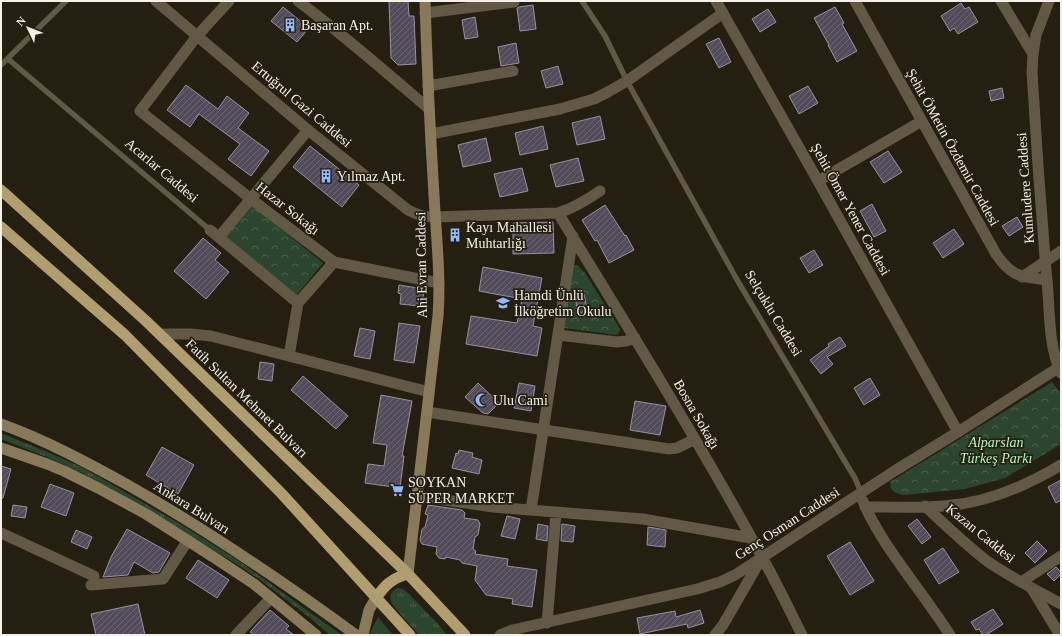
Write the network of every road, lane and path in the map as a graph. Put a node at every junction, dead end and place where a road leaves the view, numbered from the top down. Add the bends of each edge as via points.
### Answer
1 (66, 1) edge
2 (156, 1) edge
3 (229, 1) edge
4 (298, 1) edge
5 (425, 1) edge
6 (582, 1) edge
7 (716, 1) edge
8 (855, 1) edge
9 (1001, 1) edge
10 (1049, 1) edge
11 (514, 2) edge
12 (425, 13) junction
13 (723, 13) junction
14 (197, 36) junction
15 (1033, 54) junction
16 (8, 59) junction
17 (1, 65) edge
18 (513, 71) dead end
19 (627, 80) junction
20 (428, 86) junction
21 (429, 109) junction
22 (922, 121) junction
23 (308, 130) junction
24 (431, 134) junction
25 (818, 181) junction
26 (1, 190) edge
27 (600, 191) dead end
28 (251, 199) junction
29 (558, 213) junction
30 (435, 217) junction
31 (1, 227) edge
32 (210, 230) joint
33 (572, 236) junction
34 (219, 237) junction
35 (1061, 251) edge
36 (1045, 261) junction
37 (334, 262) junction
38 (1022, 276) junction
39 (1047, 280) junction
40 (439, 283) junction
41 (298, 303) junction
42 (160, 334) junction
43 (558, 335) junction
44 (635, 338) junction
45 (289, 356) junction
46 (1060, 369) edge
47 (429, 392) junction
48 (427, 412) junction
49 (1, 424) edge
50 (544, 430) junction
51 (958, 432) junction
52 (695, 439) junction
53 (1, 448) edge
54 (1061, 465) edge
55 (861, 493) junction
56 (417, 496) junction
57 (925, 506) junction
58 (865, 507) junction
59 (531, 510) junction
60 (556, 513) junction
61 (1, 533) edge
62 (751, 538) junction
63 (188, 540) junction
64 (1061, 556) edge
65 (762, 557) junction
66 (408, 574) junction
67 (1021, 582) junction
68 (1032, 588) junction
69 (271, 598) junction
70 (376, 598) junction
71 (1061, 604) edge
72 (547, 623) junction
73 (236, 635) edge
74 (316, 635) edge
75 (356, 635) edge
76 (363, 635) edge
77 (410, 635) edge
78 (465, 635) edge
79 (500, 635) edge
80 (715, 635) edge
81 (802, 635) edge
82 (950, 635) edge
83 (1060, 635) edge

1 - 16 lane
2 - 14 street, Ertuğrul Gazi Caddesi
3 - 14 street
4 - 21 street
5 - 12 main road, Ahi Evran Caddesi
6 - 19 lane, Selçuklu Caddesi via 605,36
7 - 13 street, Şehit Ömer Yener Caddesi
8 - 22 street, Şehit ÖMetin Özdemir Caddesi
9 - 15 street
10 - 15 street, Kumludere Caddesi via 1036,35
11 - 12 street
12 - 20 main road, Ahi Evran Caddesi
13 - 19 street
13 - 25 street, Şehit Ömer Yener Caddesi
14 - 23 street, Ertuğrul Gazi Caddesi
14 - 28 street, Hazar Sokağı via 140,111
15 - 36 street, Kumludere Caddesi via 1032,72
16 - 17 lane
16 - 32 lane, Acarlar Caddesi
18 - 20 street
19 - 24 street via 598,97 577,105
19 - 55 lane, Selçuklu Caddesi via 736,278 855,478
20 - 21 main road, Ahi Evran Caddesi
21 - 24 main road, Ahi Evran Caddesi
22 - 25 street
22 - 38 street, Şehit ÖMetin Özdemir Caddesi via 996,254 1012,272
23 - 28 street
23 - 30 street, Ertuğrul Gazi Caddesi via 408,210 418,216
24 - 30 main road, Ahi Evran Caddesi
25 - 51 street, Şehit Ömer Yener Caddesi
26 - 42 highway, Fatih Sultan Mehmet Bulvarı
27 - 29 street, Ertuğrul Gazi Caddesi via 570,210
28 - 34 street
28 - 37 street, Hazar Sokağı
29 - 30 street, Ertuğrul Gazi Caddesi
29 - 33 street, Bosna Sokağı
30 - 40 main road, Ahi Evran Caddesi
31 - 70 highway via 125,335 282,494
32 - 34 street, Acarlar Caddesi
33 - 43 street
33 - 44 street, Bosna Sokağı
34 - 41 street, Acarlar Caddesi
35 - 36 street
36 - 38 street
36 - 39 street, Kumludere Caddesi
37 - 40 street, Hazar Sokağı
37 - 41 street
38 - 39 street, Şehit ÖMetin Özdemir Caddesi
39 - 46 street, Kumludere Caddesi via 1054,354
40 - 47 main road, Ahi Evran Caddesi via 438,316
41 - 45 street
42 - 45 street via 211,336
42 - 66 highway, Fatih Sultan Mehmet Bulvarı
43 - 44 street via 617,342
43 - 50 street
44 - 52 street, Bosna Sokağı
45 - 47 street
46 - 51 street, Genç Osman Caddesi
47 - 48 main road, Ahi Evran Caddesi
48 - 50 street
48 - 56 main road, Ahi Evran Caddesi
49 - 75 main road, Ankara Bulvarı via 70,454 193,523
50 - 52 street via 669,449
50 - 59 street
51 - 55 street, Genç Osman Caddesi
52 - 62 street, Bosna Sokağı
53 - 63 main road via 47,464 91,485
54 - 57 street via 1013,489 984,499 964,504
55 - 58 street, Selçuklu Caddesi
55 - 65 street, Genç Osman Caddesi
56 - 59 street
56 - 66 main road, Ahi Evran Caddesi
57 - 58 street
57 - 67 street, Kazan Caddesi via 986,560
58 - 82 street, Selçuklu Caddesi via 890,551
59 - 60 street
60 - 62 street via 643,519
60 - 72 street
61 - 63 street via 92,581 164,579
62 - 65 street, Bosna Sokağı
63 - 69 main road
64 - 67 street
65 - 72 street, Genç Osman Caddesi via 725,580 698,589
65 - 80 street
65 - 81 street, Bosna Sokağı
66 - 70 highway via 392,580
66 - 78 highway, Fatih Sultan Mehmet Bulvarı
67 - 68 street, Kazan Caddesi
68 - 71 street, Kazan Caddesi
68 - 83 street
69 - 73 street
69 - 74 main road
70 - 76 main road via 369,610
70 - 77 highway
72 - 79 street, Genç Osman Caddesi

